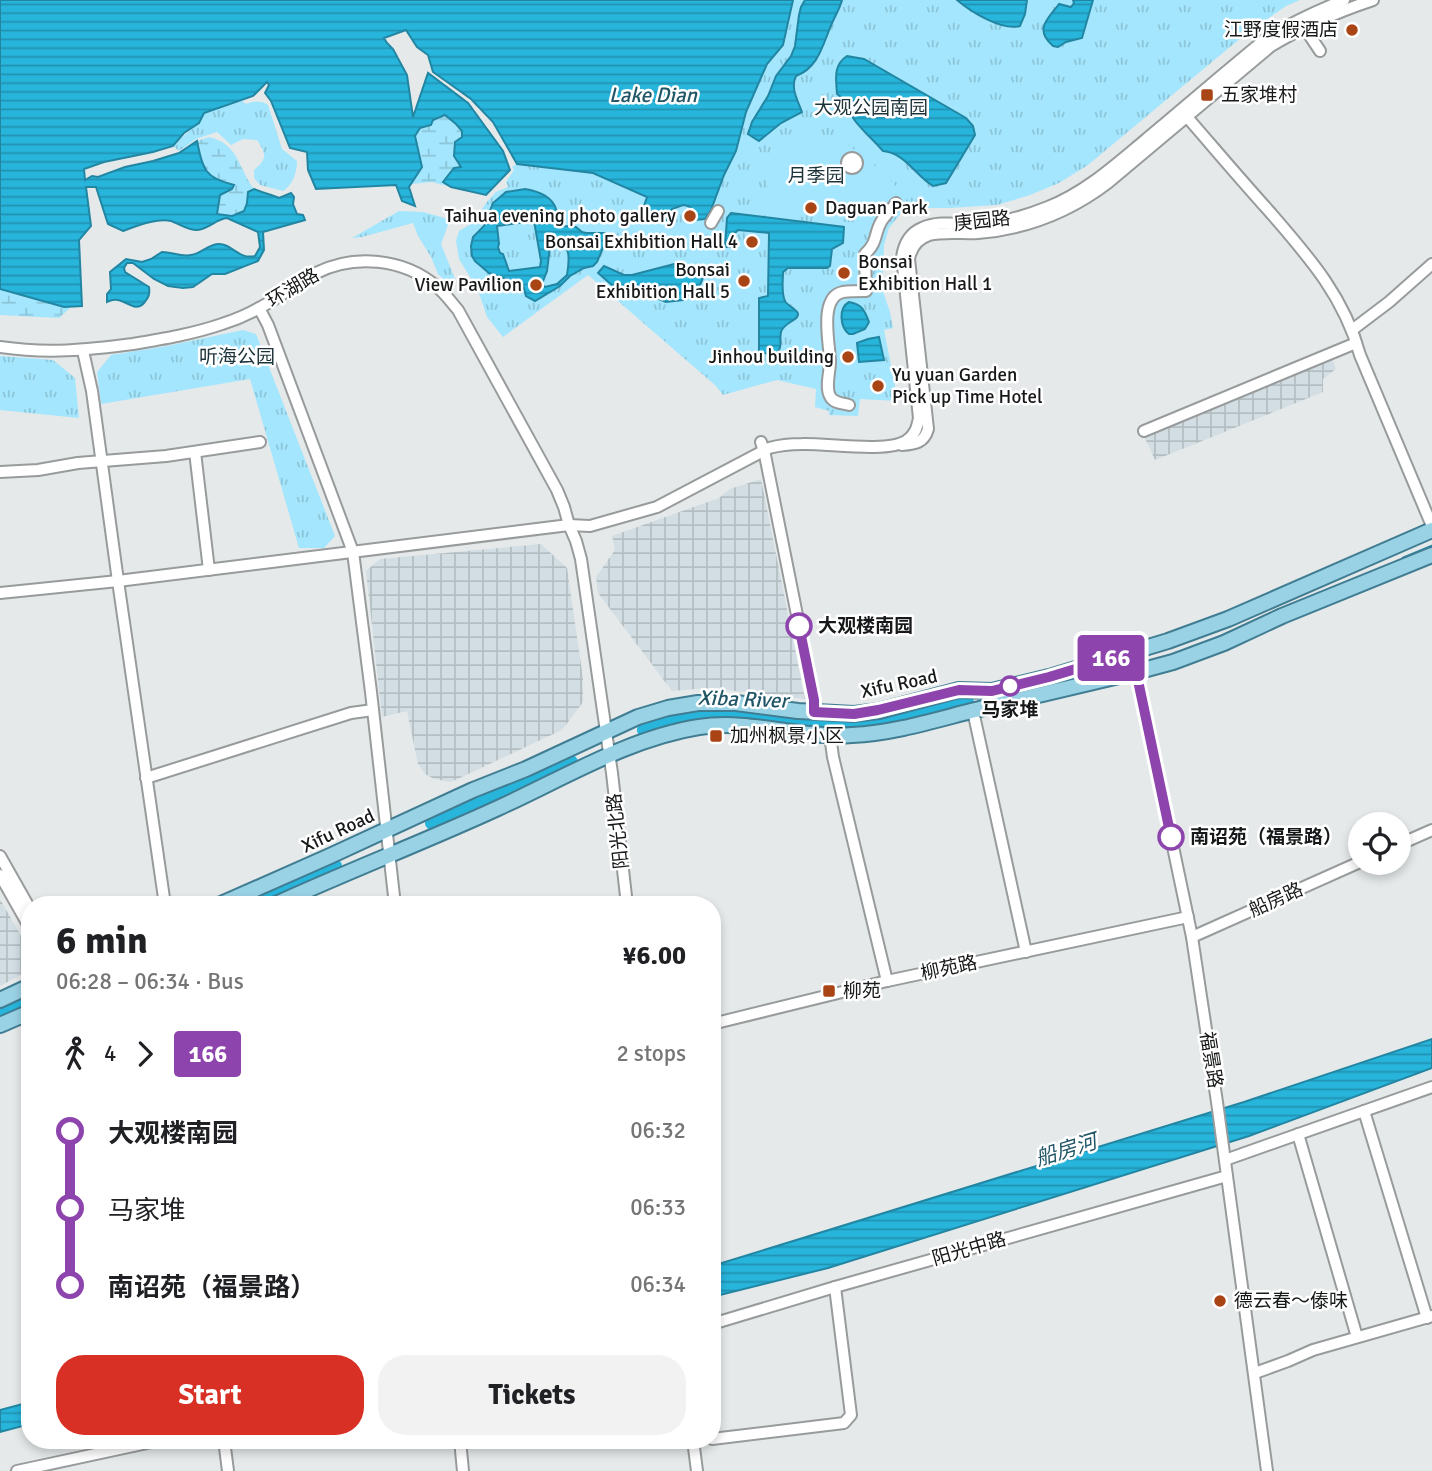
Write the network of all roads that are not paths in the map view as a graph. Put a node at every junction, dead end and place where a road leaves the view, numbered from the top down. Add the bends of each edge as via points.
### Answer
1 (1344, 0) edge
2 (1373, 0) edge
3 (1304, 27) junction
4 (1320, 51) dead end
5 (1187, 117) junction
6 (897, 203) dead end
7 (718, 211) dead end
8 (711, 223) dead end
9 (1432, 264) edge
10 (259, 308) junction
11 (1352, 330) junction
12 (1356, 343) junction
13 (0, 347) edge
14 (83, 351) junction
15 (849, 405) dead end
16 (1144, 431) dead end
17 (260, 442) dead end
18 (899, 445) junction
19 (762, 446) junction
20 (195, 452) junction
21 (101, 462) junction
22 (0, 472) edge
23 (569, 525) junction
24 (1432, 528) edge
25 (352, 552) junction
26 (1432, 555) edge
27 (209, 570) junction
28 (118, 581) junction
29 (0, 593) edge
30 (1132, 652) junction
31 (1136, 672) junction
32 (373, 710) junction
33 (973, 711) junction
34 (814, 712) junction
35 (606, 732) junction
36 (830, 735) junction
37 (609, 757) junction
38 (146, 778) junction
39 (387, 830) junction
40 (1432, 830) edge
41 (1411, 839) edge
42 (390, 855) junction
43 (0, 856) edge
44 (1348, 867) edge
45 (0, 875) edge
46 (23, 896) edge
47 (164, 896) edge
48 (239, 896) edge
49 (294, 896) edge
50 (394, 896) edge
51 (626, 896) edge
52 (21, 912) edge
53 (1188, 917) junction
54 (1192, 937) junction
55 (1027, 952) junction
56 (887, 981) junction
57 (21, 990) edge
58 (0, 1000) edge
59 (21, 1016) edge
60 (721, 1022) edge
61 (0, 1025) edge
62 (1432, 1087) edge
63 (1364, 1111) junction
64 (1298, 1134) junction
65 (1225, 1160) junction
66 (1227, 1176) junction
67 (835, 1287) junction
68 (1429, 1317) edge
69 (721, 1321) edge
70 (1357, 1337) junction
71 (1255, 1373) junction
72 (721, 1438) edge
73 (120, 1449) edge
74 (225, 1449) edge
75 (461, 1449) edge
76 (694, 1449) edge
77 (17, 1471) edge
78 (228, 1471) edge
79 (463, 1471) edge
80 (696, 1471) edge
81 (1267, 1471) edge

1 - 18 street, 庚园路 via 1267,38 1075,194 1009,220 934,225 912,234 902,257 919,418 914,435
2 - 3 street
3 - 4 street
3 - 5 street via 1271,46
5 - 11 street via 1310,258
5 - 18 street via 1094,193 1046,219 980,233 934,234 918,242 909,259 928,429 923,440
6 - 15 street via 865,254 866,291 841,292 827,310 828,391 834,402
7 - 8 street
9 - 11 street
10 - 14 street, 环湖路 via 196,332
10 - 23 street, 环湖路 via 314,274 351,262 390,264 435,285 458,310 557,490
10 - 25 street
11 - 12 street
12 - 16 street
12 - 24 street
13 - 14 street, 环湖路
14 - 21 street
17 - 20 street
18 - 19 street
19 - 23 street via 657,508 590,526
19 - 34 street
20 - 21 street
20 - 27 street
21 - 22 street
21 - 28 street
23 - 25 street
23 - 35 street, 环湖路 via 581,559
24 - 30 main road, Xifu Road via 1228,619
25 - 27 street
25 - 32 street
26 - 31 main road via 1224,643
27 - 28 street
28 - 29 street
28 - 38 street
30 - 31 street, 福景路
30 - 34 main road, Xifu Road via 992,691 959,690 854,714
31 - 33 main road
31 - 53 street, 福景路
32 - 38 street
32 - 39 street
33 - 36 main road via 875,733
33 - 55 street
34 - 35 main road, Xifu Road via 698,703 638,717
35 - 37 street, 阳光北路
35 - 39 main road, Xifu Road
36 - 37 main road via 699,727
36 - 56 street
37 - 42 main road
37 - 51 street, 阳光北路
38 - 47 street
39 - 42 street
39 - 48 main road, Xifu Road
40 - 41 street
42 - 49 main road
42 - 50 street
43 - 46 street
44 - 54 street, 船房路
45 - 52 street
53 - 54 street, 福景路
53 - 55 street, 柳苑路
54 - 65 street, 福景路
55 - 56 street, 柳苑路
56 - 60 street, 柳苑路
57 - 58 main road
59 - 61 main road
62 - 63 street
63 - 64 street
63 - 68 street
64 - 65 street
64 - 70 street
65 - 66 street, 福景路
66 - 67 street, 阳光中路
66 - 71 street, 福景路
67 - 69 street, 阳光中路
67 - 72 street via 851,1415 844,1423
68 - 70 street
70 - 71 street
71 - 81 street, 福景路
73 - 77 street
74 - 78 street
75 - 79 street
76 - 80 street

